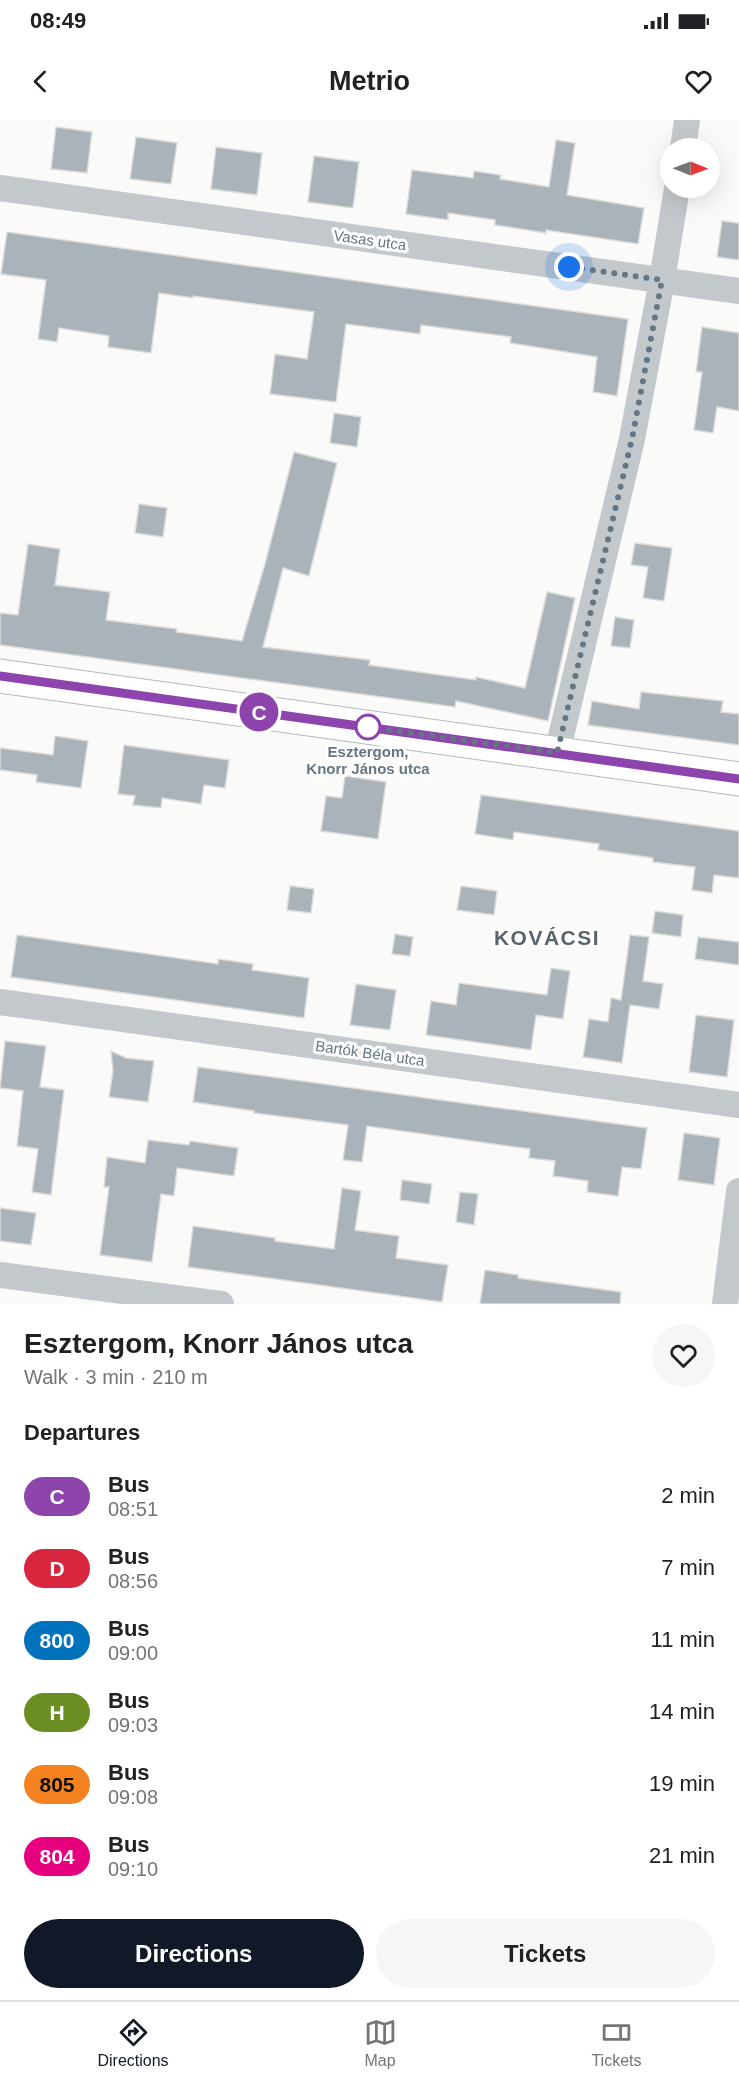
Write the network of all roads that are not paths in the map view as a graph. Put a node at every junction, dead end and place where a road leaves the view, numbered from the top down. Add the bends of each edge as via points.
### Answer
1 (687, 120) edge
2 (684, 138) edge
3 (0, 188) edge
4 (675, 198) edge
5 (662, 280) junction
6 (739, 291) edge
7 (0, 676) edge
8 (557, 753) junction
9 (739, 778) edge
10 (0, 1002) edge
11 (739, 1105) edge
12 (739, 1191) edge
13 (0, 1275) edge
14 (221, 1304) edge
15 (725, 1304) edge

1 - 2 street
3 - 5 street, Vasas utca
4 - 5 street
5 - 6 street, Vasas utca
5 - 8 street via 632,439
7 - 8 main road
8 - 9 main road
10 - 11 street, Bartók Béla utca
12 - 15 street
13 - 14 street

